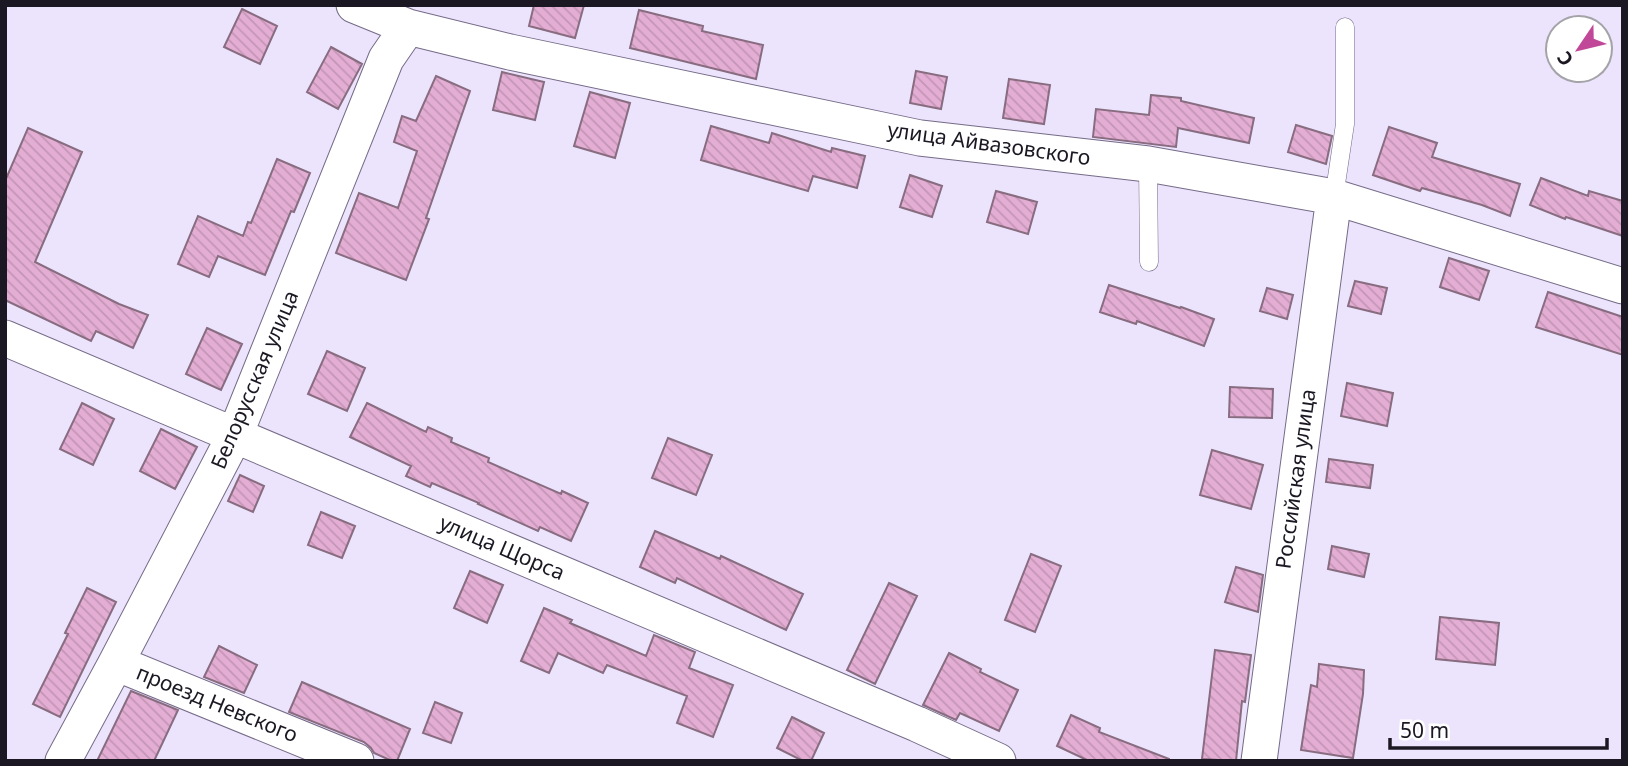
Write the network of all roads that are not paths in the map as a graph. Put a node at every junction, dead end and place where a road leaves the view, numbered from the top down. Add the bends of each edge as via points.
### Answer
1 (354, 5) edge
2 (408, 26) junction
3 (1345, 27) dead end
4 (1148, 164) junction
5 (1334, 197) junction
6 (1149, 262) dead end
7 (1623, 286) edge
8 (5, 338) edge
9 (236, 435) junction
10 (116, 663) junction
11 (63, 761) edge
12 (356, 761) edge
13 (998, 761) edge
14 (1259, 761) edge

1 - 2 street, улица Айвазовского
2 - 4 street, улица Айвазовского via 510,52 920,138
2 - 9 street, Белорусская улица via 386,59
3 - 5 lane via 1345,124
4 - 5 street, улица Айвазовского
4 - 6 lane
5 - 7 street, улица Айвазовского
5 - 14 street, Российская улица
8 - 9 street, улица Щорса
9 - 10 street, Белорусская улица
9 - 13 street, улица Щорса
10 - 11 street, Белорусская улица
10 - 12 street, проезд Невского

